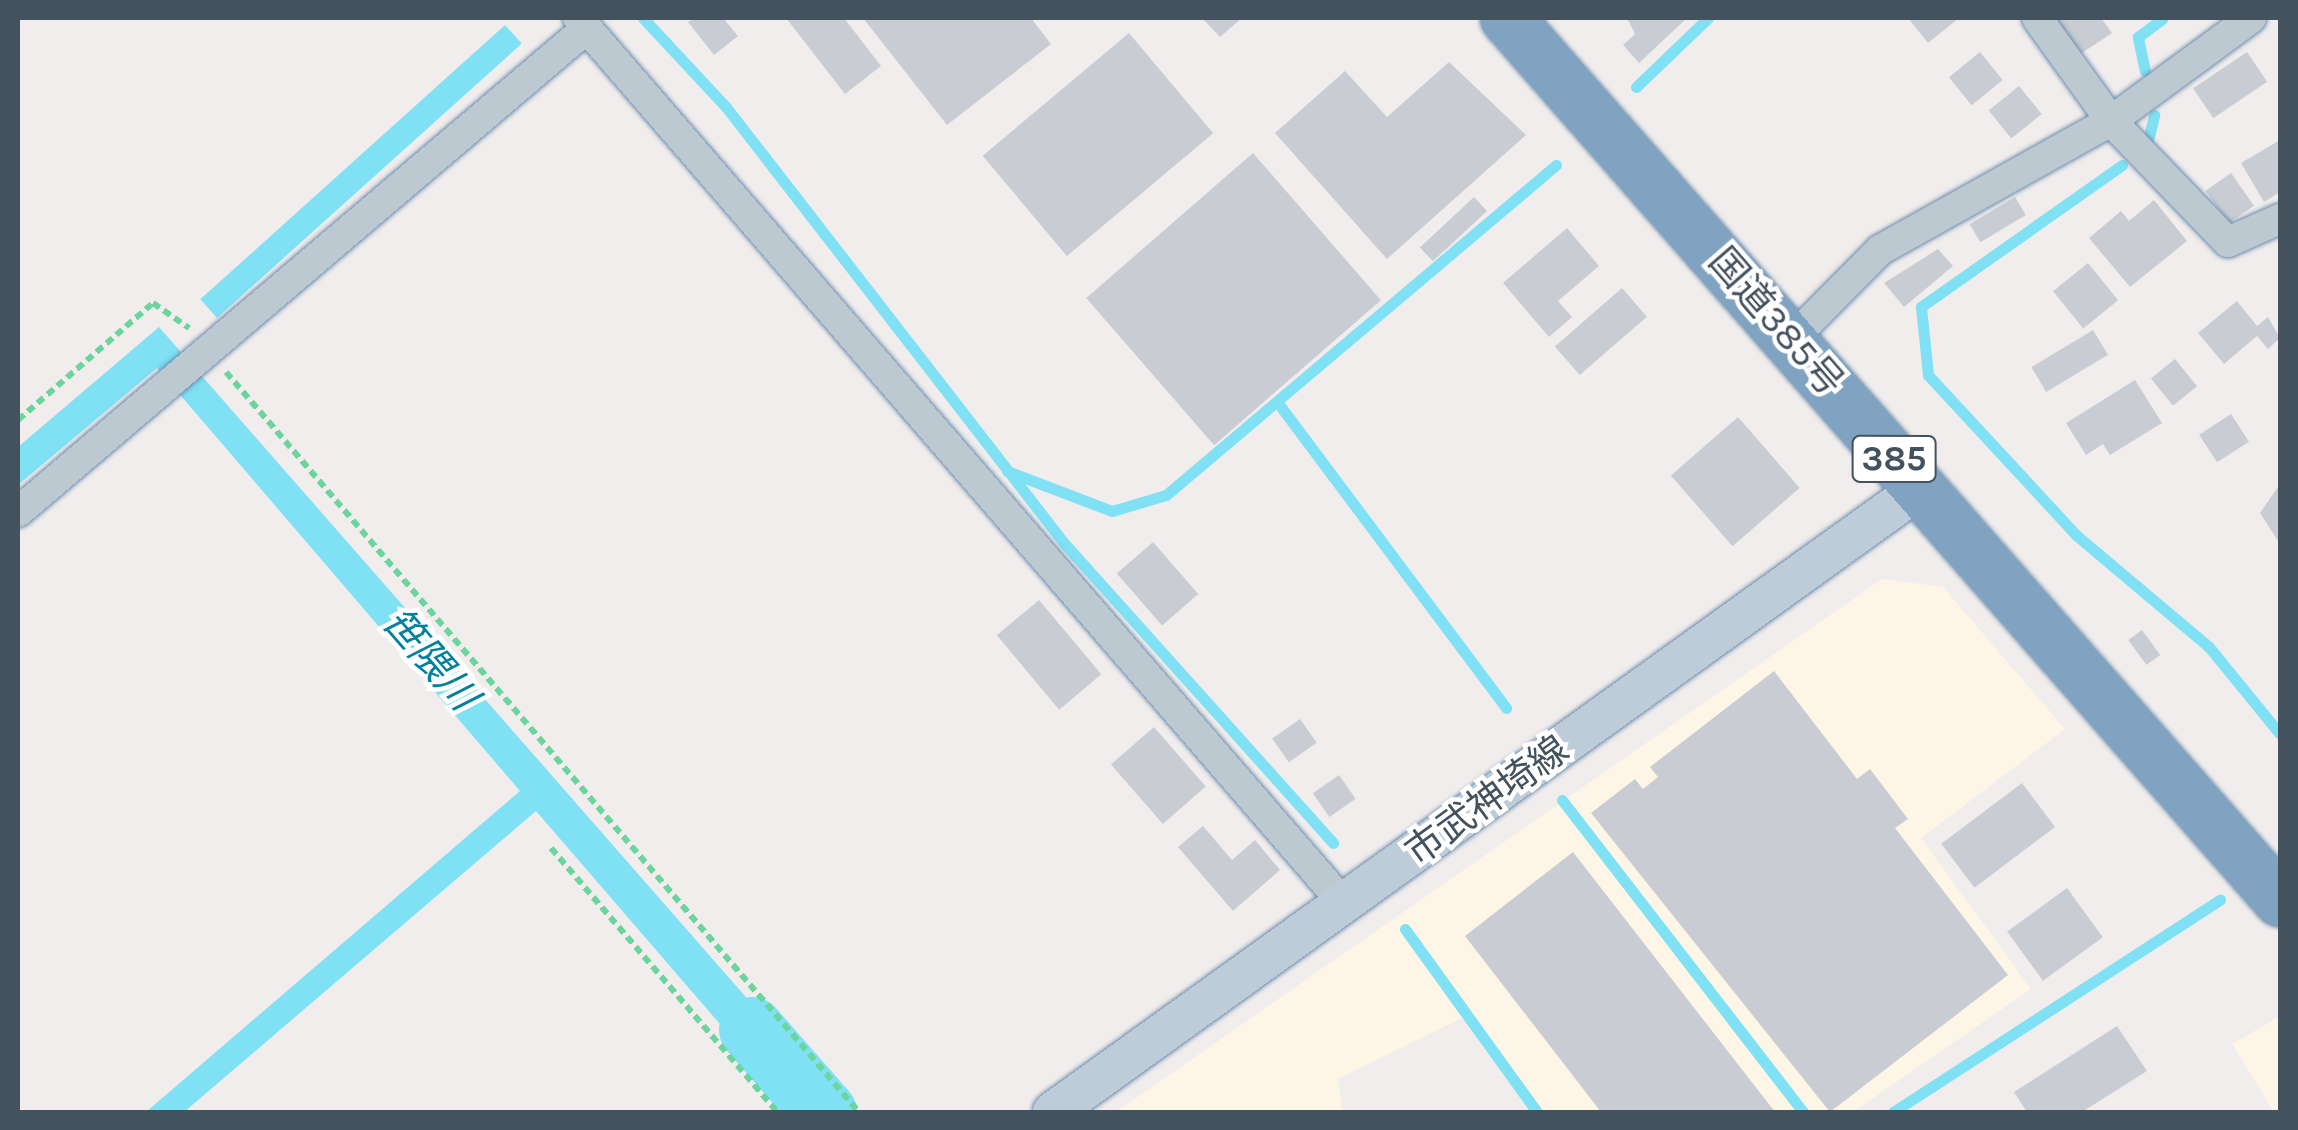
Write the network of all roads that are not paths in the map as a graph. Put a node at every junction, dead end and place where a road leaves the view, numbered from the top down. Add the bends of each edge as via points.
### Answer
1 (1507, 18) edge
2 (2037, 18) edge
3 (2250, 18) edge
4 (582, 23) edge
5 (2111, 120) junction
6 (2280, 219) edge
7 (1793, 338) junction
8 (1919, 489) junction
9 (18, 512) edge
10 (2280, 900) edge
11 (1344, 904) junction
12 (1053, 1112) edge

1 - 7 highway, 国道385号 / 385
2 - 5 street
3 - 5 street
4 - 9 street
4 - 11 street
5 - 6 street via 2228,242
5 - 7 street via 1880,250
7 - 8 highway, 国道385号 / 385
8 - 10 highway, 国道385号 / 385
8 - 11 main road, 市武神埼線
11 - 12 main road, 市武神埼線

